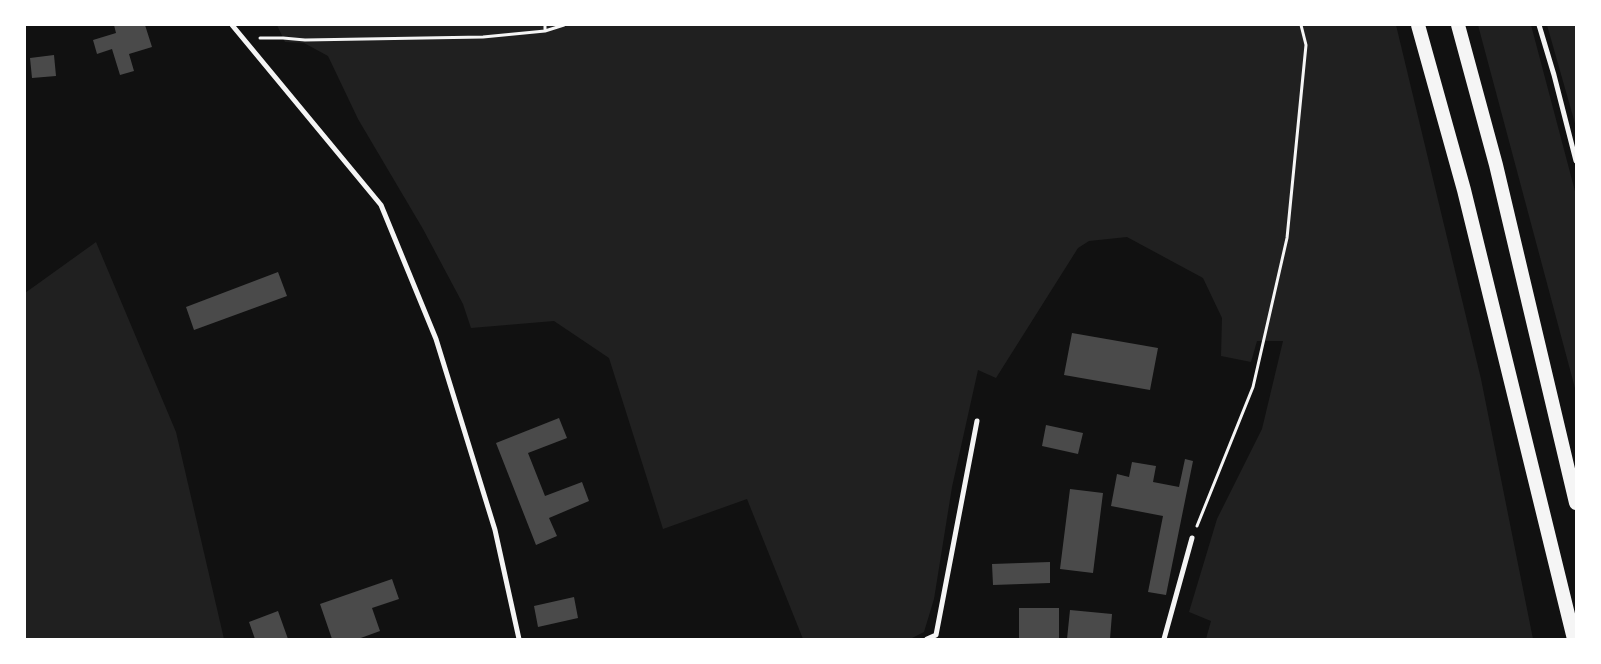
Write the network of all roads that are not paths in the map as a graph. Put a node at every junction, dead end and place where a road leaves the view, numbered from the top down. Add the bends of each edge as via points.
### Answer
1 (232, 25) edge
2 (1418, 25) edge
3 (1458, 25) edge
4 (1539, 25) edge
5 (1576, 161) edge
6 (977, 421) dead end
7 (1576, 503) edge
8 (1192, 538) road end
9 (520, 639) edge
10 (927, 639) edge
11 (1164, 639) edge
12 (1574, 639) edge

1 - 9 street via 381,206 436,338 495,530
2 - 12 highway via 1464,190
3 - 7 highway via 1496,165
4 - 5 street
6 - 10 street via 936,635
8 - 11 street

